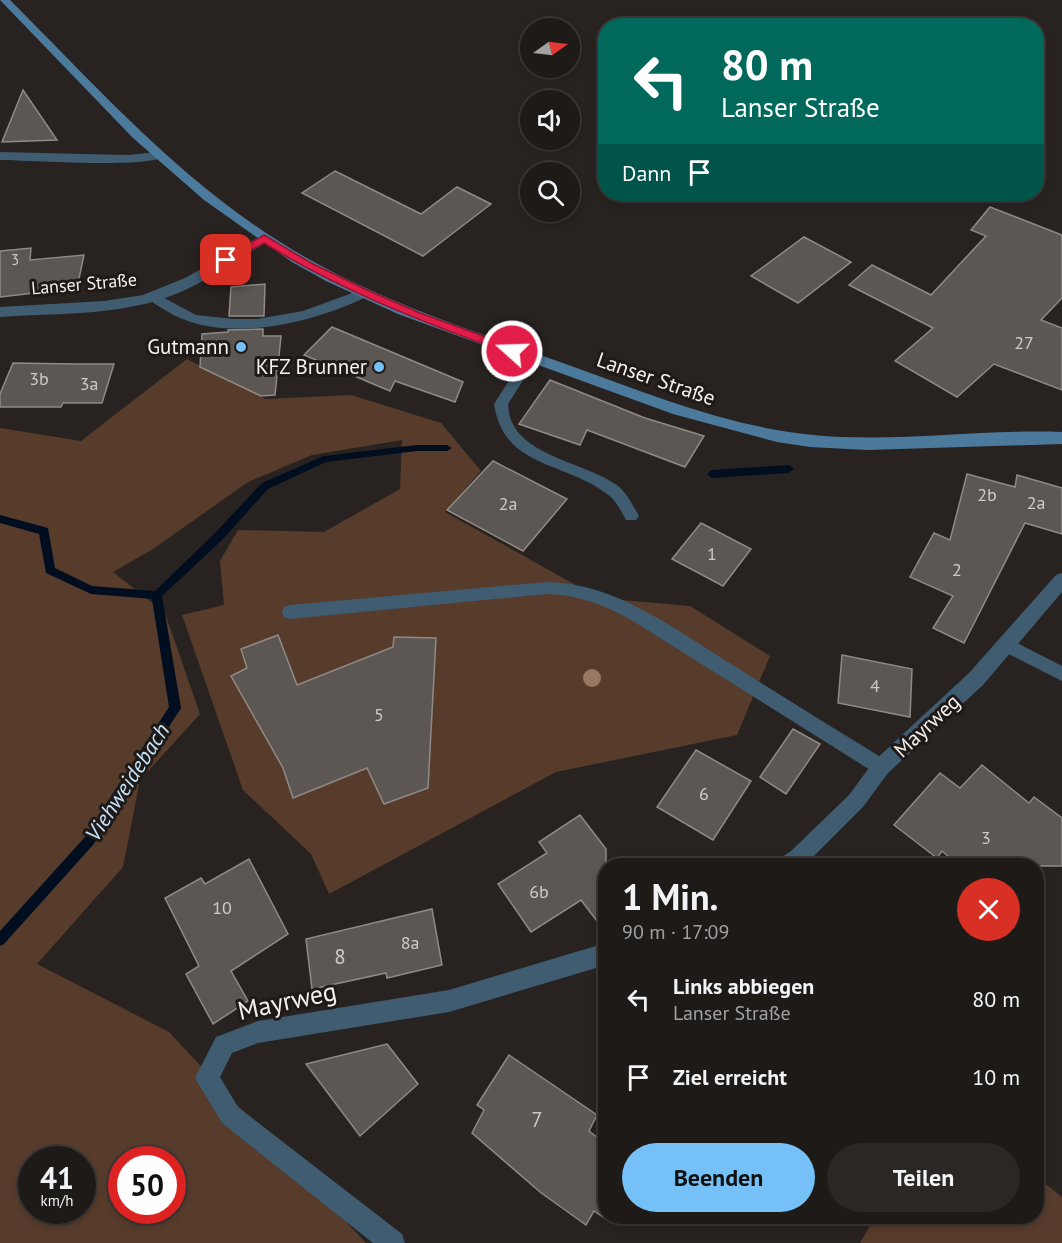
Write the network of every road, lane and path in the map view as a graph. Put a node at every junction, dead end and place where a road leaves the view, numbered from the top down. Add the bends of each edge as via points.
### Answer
1 (4, 0) edge
2 (0, 156) edge
3 (158, 156) junction
4 (264, 238) junction
5 (363, 293) junction
6 (153, 296) junction
7 (0, 312) edge
8 (531, 357) junction
9 (1062, 438) edge
10 (631, 516) dead end
11 (1062, 580) edge
12 (290, 612) dead end
13 (1005, 644) junction
14 (1062, 674) edge
15 (882, 767) junction
16 (798, 858) edge
17 (598, 956) edge
18 (393, 1243) edge

1 - 3 main road, Lanser Straße
2 - 3 street
3 - 4 main road, Lanser Straße
4 - 5 main road, Lanser Straße
4 - 6 street, Lanser Straße
5 - 6 lane via 311,315 228,323 191,318
5 - 8 main road, Lanser Straße
6 - 7 street, Lanser Straße via 110,305
8 - 9 main road, Lanser Straße via 684,413 809,441 898,444
8 - 10 lane via 501,404 505,428 545,459 613,490
11 - 13 street, Mayrweg
12 - 15 lane via 547,588 581,591 639,616
13 - 14 lane
13 - 15 street, Mayrweg via 976,679
15 - 16 street, Mayrweg via 856,801
17 - 18 street, Mayrweg via 449,1001 258,1032 224,1044 207,1078 231,1114

